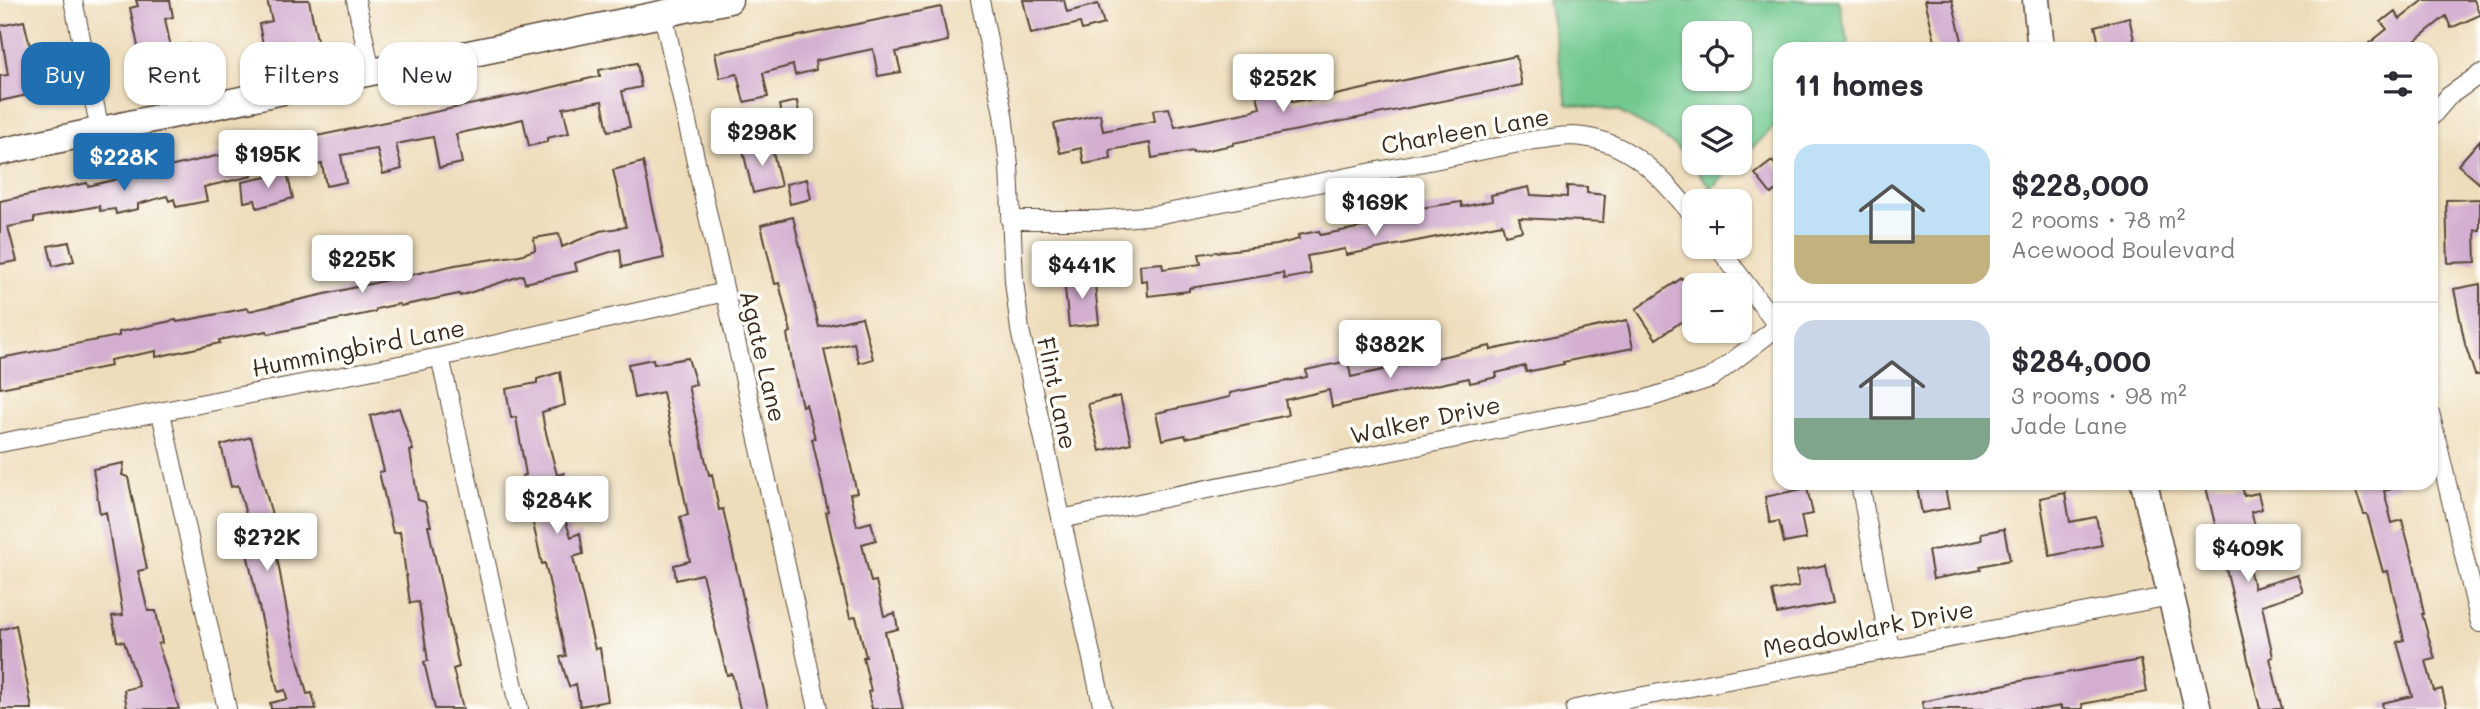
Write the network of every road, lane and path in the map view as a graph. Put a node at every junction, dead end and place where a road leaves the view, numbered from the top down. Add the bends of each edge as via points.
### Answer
1 (73, 0) edge
2 (356, 0) edge
3 (729, 0) edge
4 (980, 0) edge
5 (2024, 0) edge
6 (2036, 0) edge
7 (663, 14) junction
8 (2040, 42) edge
9 (2040, 42) edge
10 (371, 72) junction
11 (2480, 74) edge
12 (2438, 109) edge
13 (100, 130) junction
14 (0, 152) edge
15 (1682, 201) edge
16 (1010, 220) junction
17 (1727, 259) edge
18 (725, 292) junction
19 (1773, 319) edge
20 (1773, 332) edge
21 (440, 357) junction
22 (161, 413) junction
23 (0, 443) edge
24 (2438, 446) edge
25 (1861, 490) edge
26 (2146, 490) edge
27 (1061, 519) junction
28 (2171, 596) junction
29 (2480, 623) edge
30 (1890, 649) junction
31 (1633, 704) edge
32 (228, 709) edge
33 (519, 709) edge
34 (818, 709) edge
35 (1103, 709) edge
36 (1575, 709) edge
37 (2198, 709) edge

1 - 13 street
2 - 10 street
3 - 7 street
4 - 16 street, Flint Lane via 1003,114
5 - 8 street
6 - 9 street
7 - 10 street
7 - 18 street, Agate Lane
10 - 13 street
11 - 12 street
13 - 14 street
15 - 16 street, Charleen Lane via 1637,156 1609,143 1572,136 1157,215
16 - 27 street, Flint Lane via 1020,330
17 - 19 street
18 - 21 street, Hummingbird Lane
18 - 34 street, Agate Lane
20 - 27 street, Walker Drive via 1711,378 1646,399
21 - 22 street, Hummingbird Lane
21 - 33 street
22 - 23 street, Hummingbird Lane
22 - 32 street
24 - 29 street
25 - 30 street
26 - 28 street
27 - 35 street, Flint Lane
28 - 30 street, Meadowlark Drive
28 - 37 street
30 - 31 street, Meadowlark Drive
31 - 36 street, Meadowlark Drive

